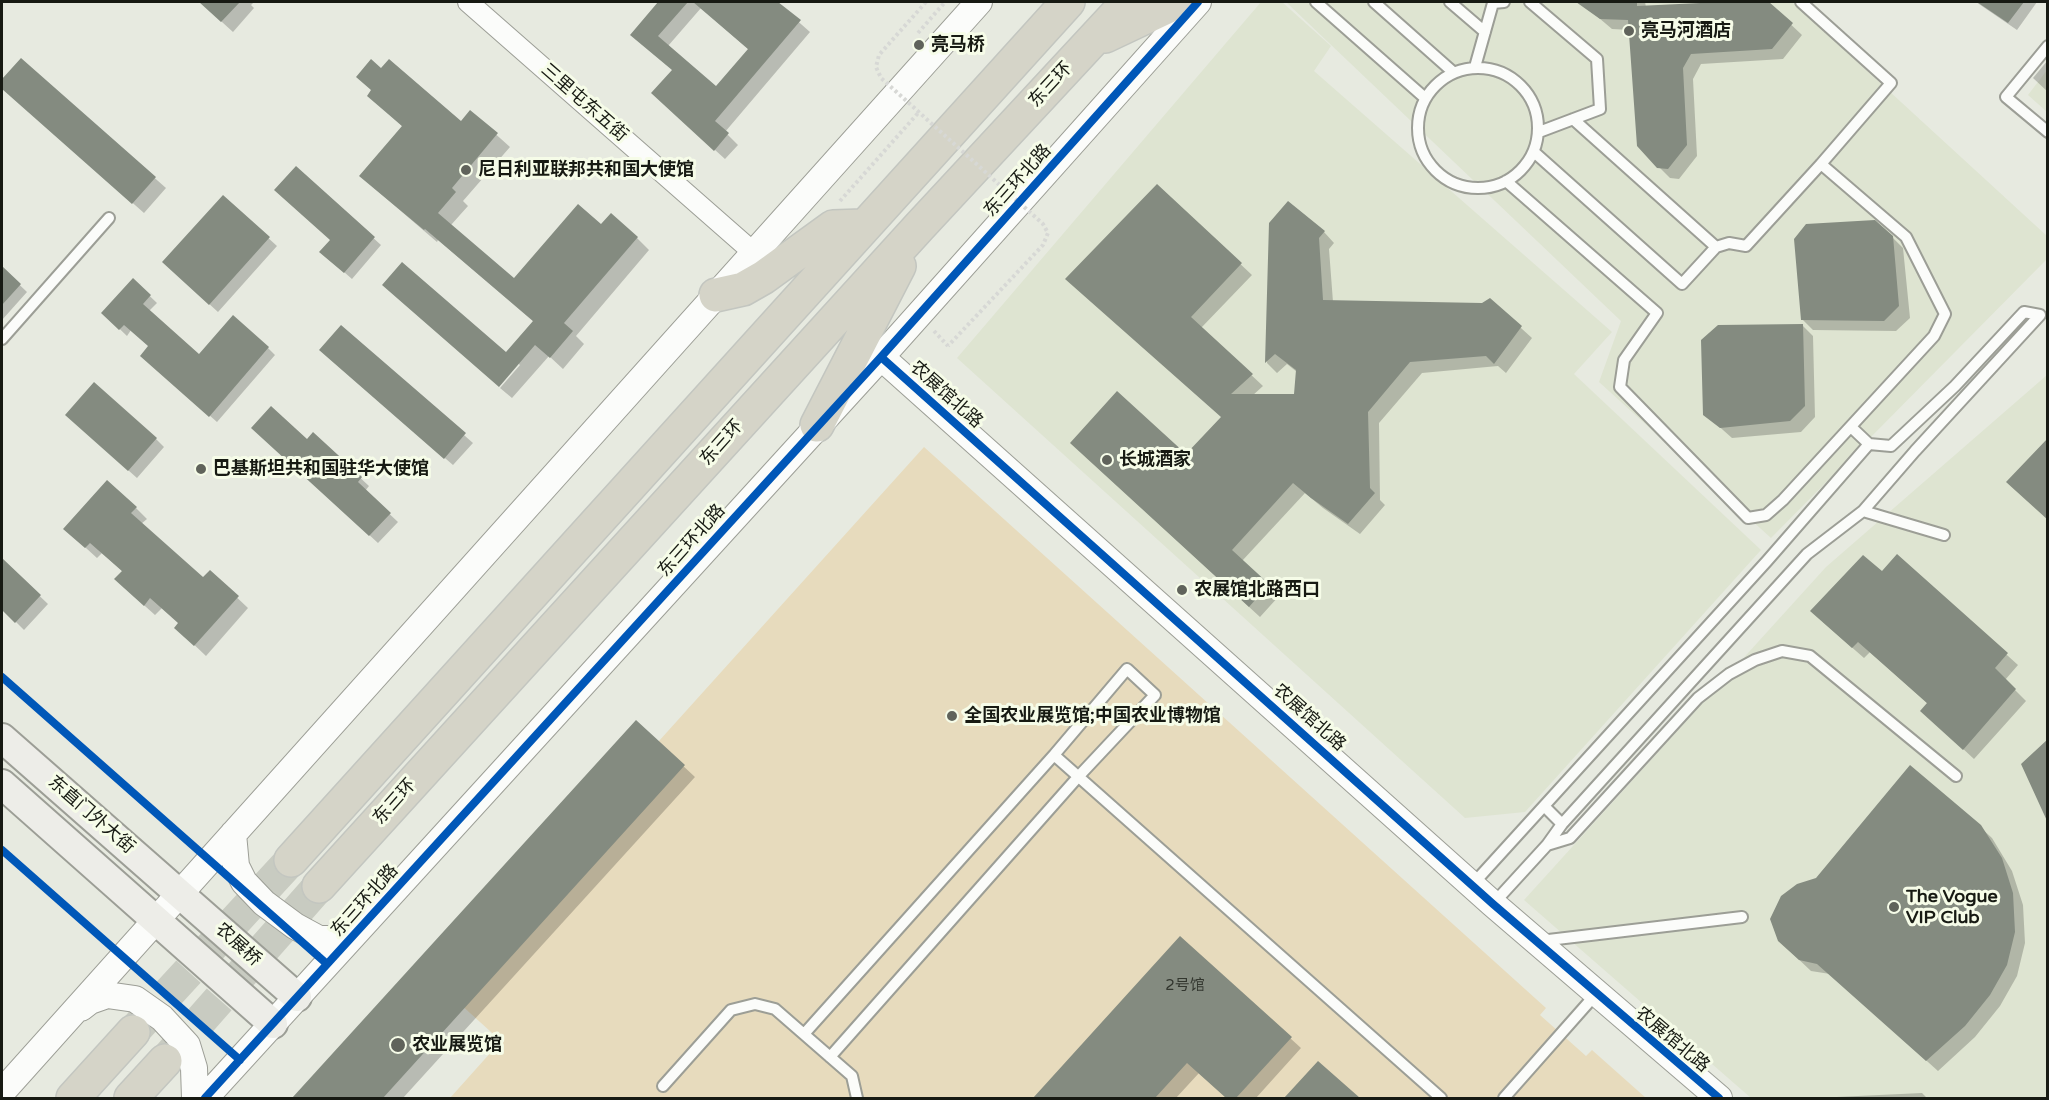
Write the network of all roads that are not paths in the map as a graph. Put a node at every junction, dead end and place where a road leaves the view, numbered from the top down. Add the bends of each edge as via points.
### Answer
1 (468, 2) edge
2 (979, 2) edge
3 (1068, 2) edge
4 (1128, 2) edge
5 (1178, 2) edge
6 (1198, 2) edge
7 (1316, 2) edge
8 (1374, 2) edge
9 (1450, 2) edge
10 (1504, 2) edge
11 (1530, 2) edge
12 (1801, 2) edge
13 (1485, 32) junction
14 (1092, 42) junction
15 (2048, 46) edge
16 (1475, 67) junction
17 (1453, 72) junction
18 (1425, 98) junction
19 (1573, 119) junction
20 (1539, 132) junction
21 (2048, 132) edge
22 (1534, 152) junction
23 (1821, 164) junction
24 (1506, 181) junction
25 (109, 218) dead end
26 (863, 226) junction
27 (919, 227) junction
28 (1716, 247) junction
29 (754, 253) junction
30 (716, 295) junction
31 (2, 339) edge
32 (881, 357) junction
33 (817, 425) junction
34 (1851, 427) junction
35 (1869, 444) junction
36 (1863, 511) junction
37 (1944, 535) dead end
38 (2, 738) edge
39 (1054, 755) junction
40 (1956, 776) dead end
41 (1078, 777) junction
42 (2, 784) edge
43 (1545, 807) junction
44 (1562, 824) junction
45 (233, 834) junction
46 (1547, 845) junction
47 (291, 860) tunnel mouth
48 (1473, 884) junction
49 (319, 886) tunnel mouth
50 (180, 893) junction
51 (1493, 904) junction
52 (1742, 917) dead end
53 (156, 920) junction
54 (351, 939) junction
55 (1537, 942) junction
56 (1596, 994) junction
57 (297, 997) junction
58 (69, 1016) junction
59 (273, 1024) junction
60 (133, 1032) tunnel mouth
61 (804, 1034) junction
62 (830, 1057) junction
63 (165, 1061) tunnel mouth
64 (663, 1086) dead end
65 (2, 1092) edge
66 (73, 1098) edge
67 (131, 1098) edge
68 (195, 1098) edge
69 (205, 1098) edge
70 (857, 1098) edge
71 (1441, 1098) edge
72 (1504, 1098) edge
73 (1719, 1098) edge

1 - 29 street, 三里屯东五街
2 - 29 street
3 - 26 highway
4 - 14 highway, 东三环
5 - 14 highway
6 - 32 street, 东三环北路
7 - 18 lane
8 - 17 lane
9 - 13 lane
10 - 13 lane via 1493,3
11 - 19 lane via 1597,59 1600,109
12 - 23 lane via 1891,83
13 - 16 lane
14 - 27 highway, 东三环
15 - 21 lane via 2006,97
16 - 17 lane
16 - 20 lane via 1506,73 1523,86 1537,111
17 - 18 lane
18 - 24 lane via 1417,130 1428,162 1443,177 1467,188 1489,188
19 - 20 lane
19 - 28 lane
20 - 22 lane
22 - 24 lane via 1523,170
22 - 28 lane via 1682,284
23 - 28 lane via 1746,246 1729,243
23 - 34 lane via 1906,237 1945,314 1934,336
24 - 34 lane via 1657,313 1624,360 1620,387 1748,518 1766,515 1783,500
25 - 31 lane
26 - 30 highway via 833,227 764,277 743,289
26 - 47 highway
27 - 33 highway
27 - 49 highway, 东三环
29 - 30 street
30 - 45 street
32 - 33 street, 东三环北路
32 - 48 street, 农展馆北路
33 - 54 street, 东三环北路
34 - 35 lane
35 - 36 lane via 1891,446 1955,386 2024,312 2040,315
35 - 43 lane
36 - 37 lane
36 - 44 lane via 1808,554
38 - 50 main road, 东直门外大街
39 - 41 lane
39 - 41 lane via 1127,669 1155,694
39 - 61 lane
40 - 46 lane via 1810,656 1782,651 1729,674 1698,698 1570,838
41 - 62 lane
41 - 71 lane
42 - 53 main road, 东直门外大街
43 - 44 lane
43 - 48 lane
44 - 46 lane
45 - 50 street
45 - 54 street via 236,866 244,882 264,903 319,939
46 - 51 lane
48 - 51 street, 农展馆北路
50 - 53 street
50 - 57 main road, 农展桥
51 - 55 street, 农展馆北路
52 - 55 lane
53 - 58 street
53 - 59 main road, 农展桥
54 - 57 street, 东三环北路
55 - 56 street, 农展馆北路
56 - 72 lane
56 - 73 street, 农展馆北路
57 - 59 street, 东三环北路
58 - 65 street
58 - 68 street via 106,995 135,999 162,1018 187,1045 194,1068
59 - 69 street, 东三环北路
60 - 66 highway
61 - 62 lane
61 - 64 lane via 775,1009 754,1004 731,1010
62 - 70 lane via 852,1076
63 - 67 highway

